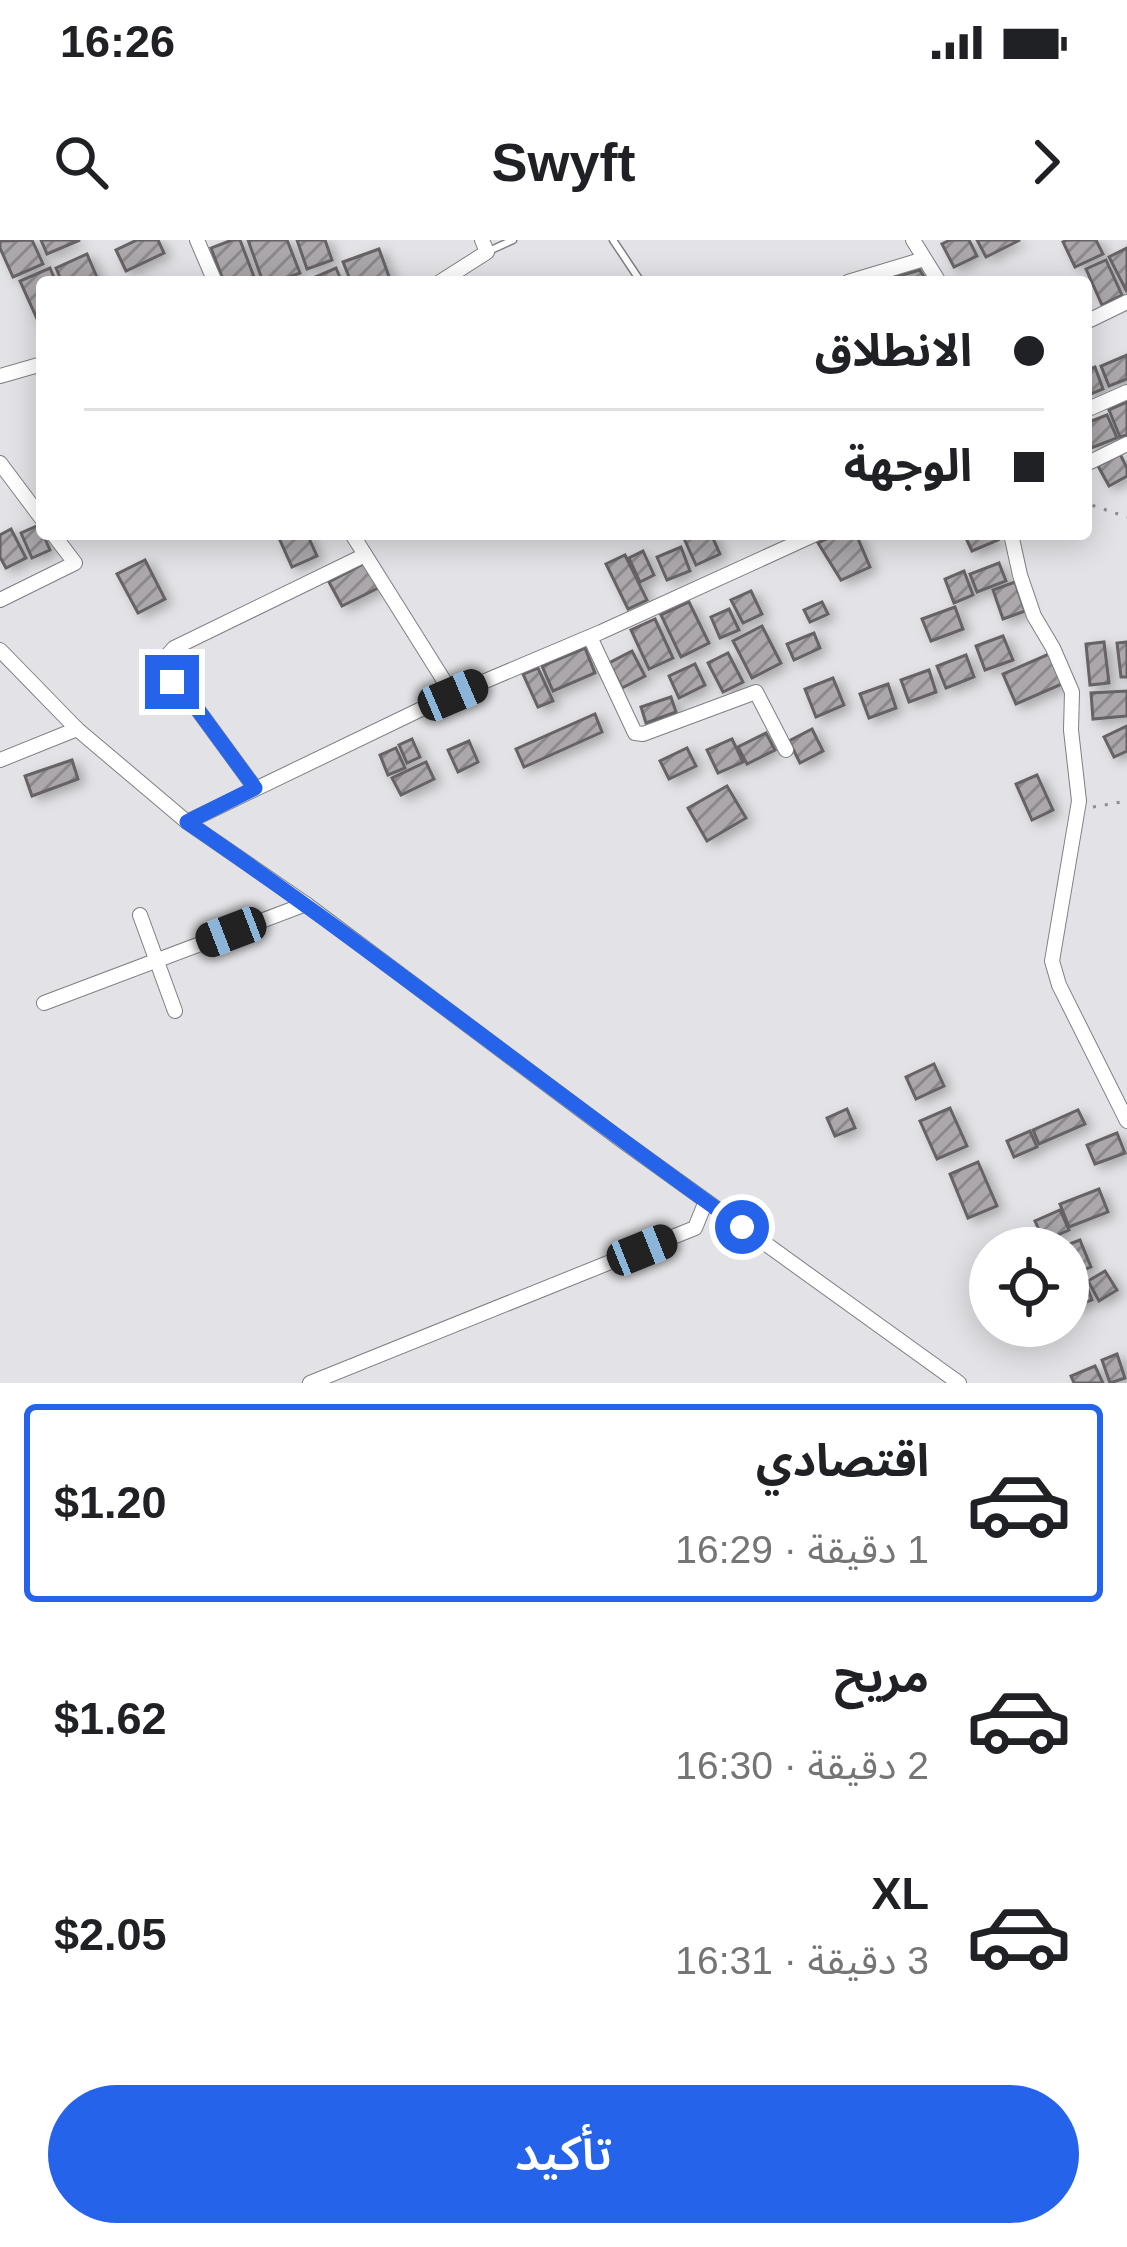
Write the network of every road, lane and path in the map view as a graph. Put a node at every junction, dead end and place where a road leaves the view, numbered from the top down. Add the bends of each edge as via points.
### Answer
1 (197, 240) edge
2 (513, 240) edge
3 (613, 240) edge
4 (485, 246) edge
5 (921, 246) edge
6 (212, 276) edge
7 (448, 276) edge
8 (637, 276) edge
9 (860, 276) edge
10 (936, 276) edge
11 (1127, 302) edge
12 (1092, 319) edge
13 (36, 366) edge
14 (0, 376) edge
15 (1127, 392) edge
16 (1092, 407) edge
17 (1127, 444) edge
18 (1092, 461) edge
19 (0, 463) edge
20 (1092, 503) edge
21 (36, 511) edge
22 (1127, 517) edge
23 (58, 540) edge
24 (356, 540) edge
25 (803, 540) edge
26 (1013, 540) edge
27 (365, 555) junction
28 (0, 600) edge
29 (590, 637) junction
30 (0, 650) edge
31 (453, 695) junction
32 (77, 729) junction
33 (786, 749) dead end
34 (0, 760) edge
35 (255, 788) junction
36 (1127, 801) edge
37 (1078, 810) junction
38 (187, 822) junction
39 (306, 904) junction
40 (140, 915) dead end
41 (157, 960) junction
42 (44, 1003) dead end
43 (176, 1011) dead end
44 (1127, 1121) edge
45 (706, 1201) junction
46 (310, 1383) edge
47 (959, 1383) edge

1 - 6 street
2 - 4 lane
3 - 8 lane
4 - 7 street
5 - 9 street
5 - 10 street
11 - 12 street
13 - 14 street
15 - 16 street
17 - 18 street
19 - 21 street
20 - 22 path
23 - 28 street via 75,563
24 - 27 street
25 - 29 street
26 - 37 street via 1034,616 1072,692
27 - 31 street
27 - 35 street via 165,658 172,682
29 - 31 street
29 - 33 street via 635,733 755,692
30 - 32 street
31 - 35 street
32 - 34 street
32 - 38 street
35 - 38 street
36 - 37 path
37 - 44 street via 1052,961
38 - 39 street
39 - 41 street
39 - 45 street
40 - 41 street
41 - 42 street
41 - 43 street
45 - 46 street via 695,1228
45 - 47 street

